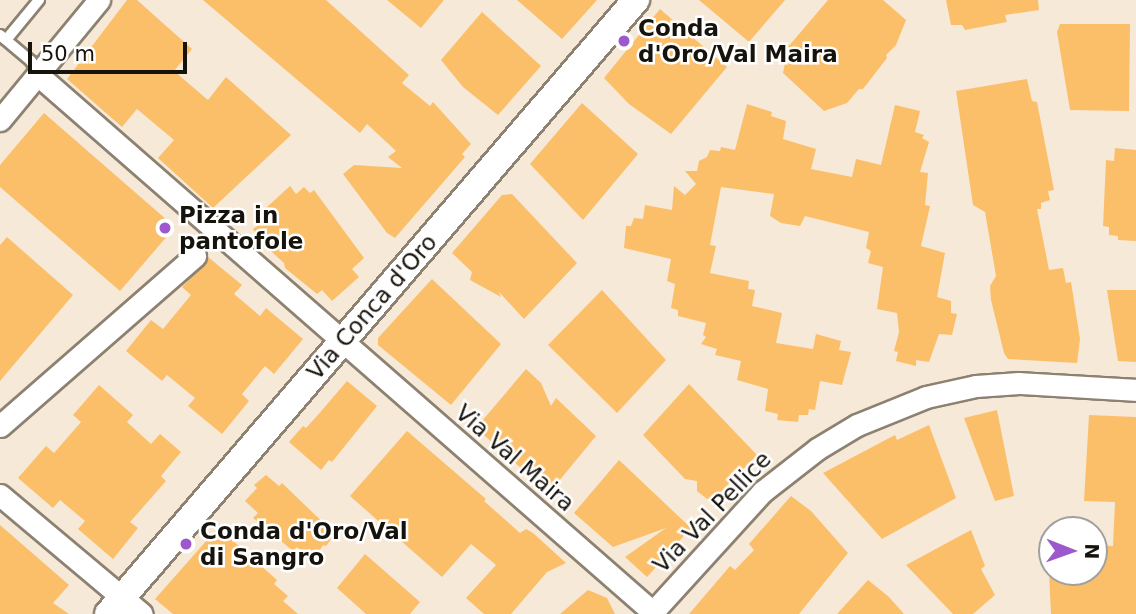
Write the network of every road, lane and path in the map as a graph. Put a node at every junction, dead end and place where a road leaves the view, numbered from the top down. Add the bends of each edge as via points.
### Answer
1 (39, 0) edge
2 (99, 0) edge
3 (636, 0) edge
4 (3, 37) edge
5 (38, 75) junction
6 (0, 120) edge
7 (195, 256) dead end
8 (341, 343) junction
9 (1136, 390) edge
10 (0, 426) edge
11 (0, 495) edge
12 (124, 608) edge
13 (653, 613) edge

1 - 4 lane
2 - 5 street
3 - 8 street, Via Conca d'Oro
4 - 5 lane via 31,61
5 - 6 street
5 - 8 street, Via Val Maira
7 - 10 street
8 - 12 street, Via Conca d'Oro
8 - 13 street, Via Val Maira
9 - 13 street, Via Val Pellice via 1019,383 976,386 926,397 869,420 817,449 762,492
11 - 12 street

